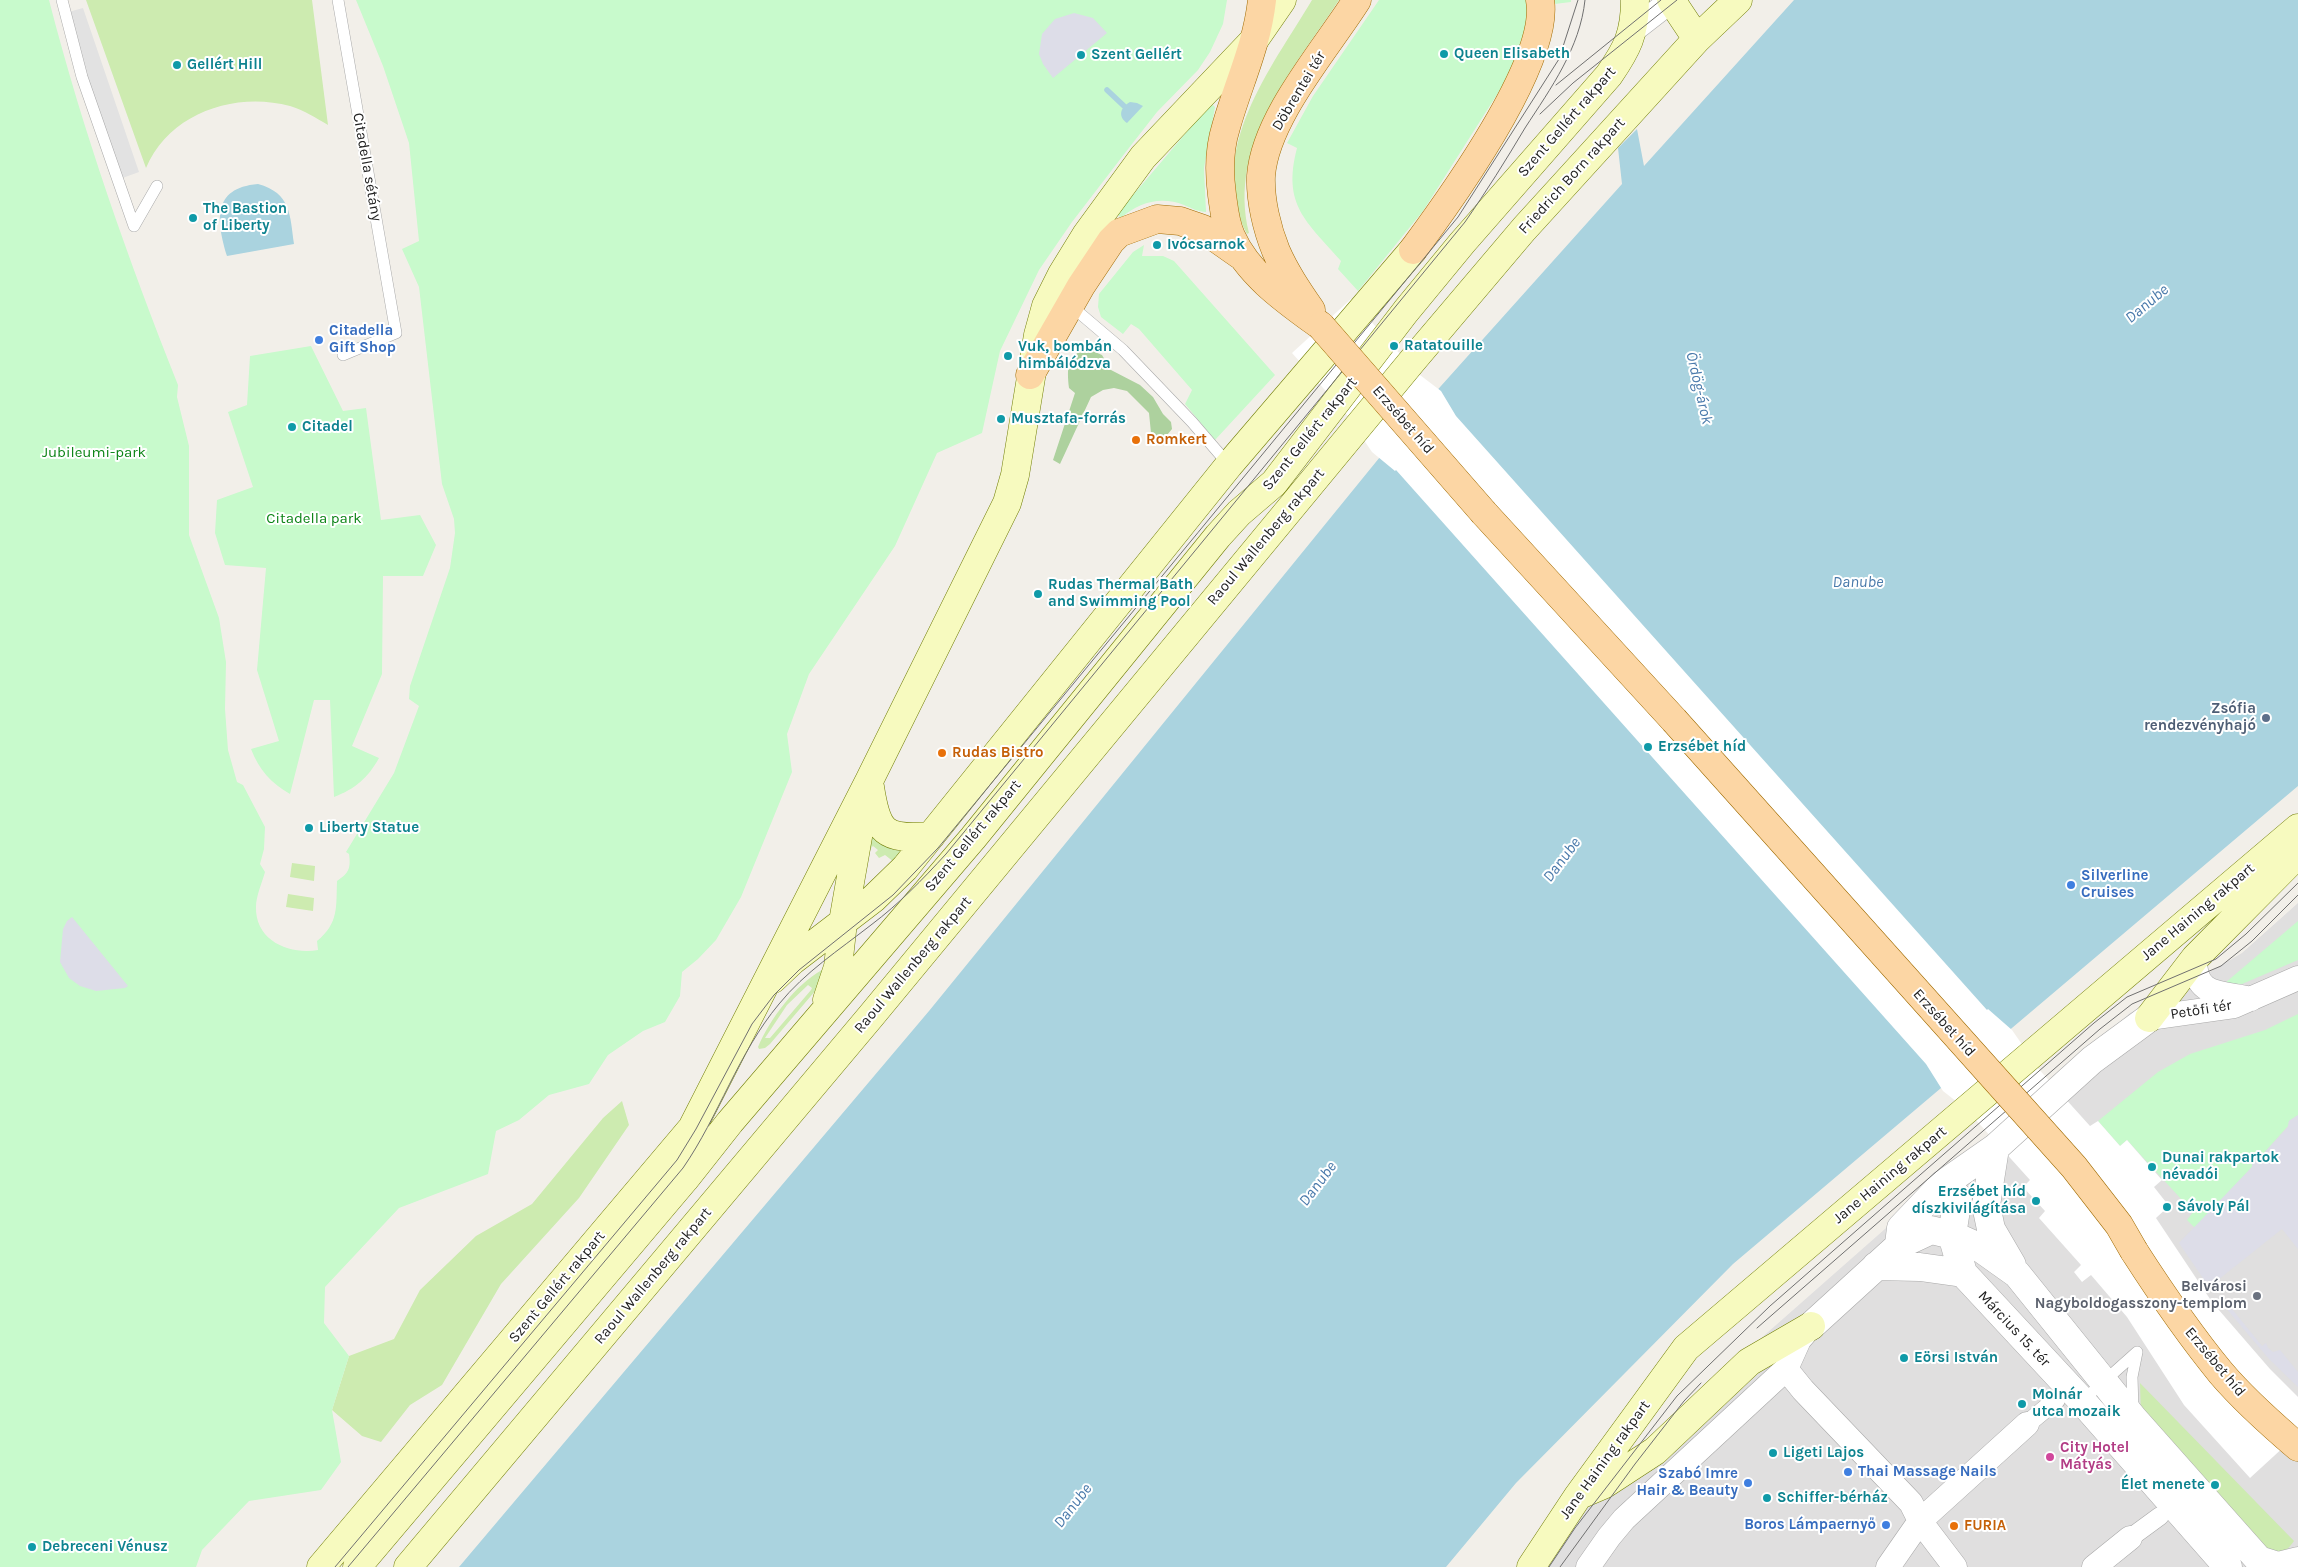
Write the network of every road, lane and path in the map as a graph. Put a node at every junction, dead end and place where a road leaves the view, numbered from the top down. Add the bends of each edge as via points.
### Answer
1 (62, 0) edge
2 (338, 0) edge
3 (1262, 0) edge
4 (1282, 0) edge
5 (1540, 0) edge
6 (1635, 0) edge
7 (1671, 0) edge
8 (1738, 0) edge
9 (1356, 2) edge
10 (1632, 31) junction
11 (1255, 39) junction
12 (1697, 39) junction
13 (157, 186) dead end
14 (1245, 259) junction
15 (1070, 305) junction
16 (1321, 326) junction
17 (343, 355) dead end
18 (1413, 360) joint
19 (1030, 375) junction
20 (1229, 466) junction
21 (869, 781) junction
22 (2298, 828) edge
23 (930, 836) junction
24 (2298, 854) edge
25 (842, 922) junction
26 (2194, 958) junction
27 (2298, 978) edge
28 (763, 988) junction
29 (2252, 999) junction
30 (821, 1014) junction
31 (2149, 1018) junction
32 (692, 1128) junction
33 (1995, 1148) junction
34 (1958, 1197) junction
35 (1952, 1234) junction
36 (1899, 1245) junction
37 (1876, 1266) junction
38 (1962, 1273) junction
39 (2017, 1274) junction
40 (1811, 1326) junction
41 (1786, 1369) junction
42 (2106, 1382) junction
43 (2069, 1400) junction
44 (2133, 1418) junction
45 (2027, 1424) joint
46 (2295, 1447) edge
47 (1578, 1496) junction
48 (2167, 1509) junction
49 (1920, 1521) junction
50 (2130, 1538) joint
51 (2298, 1561) edge
52 (321, 1567) edge
53 (335, 1567) edge
54 (357, 1567) edge
55 (408, 1567) edge
56 (1531, 1567) edge
57 (1588, 1567) edge
58 (1888, 1567) edge
59 (1955, 1567) edge
60 (2094, 1567) edge
61 (2228, 1567) edge

1 - 13 lane via 82,77 134,226
2 - 17 lane, Citadella sétány via 396,333
3 - 11 main road
4 - 11 main road, Szent Gellért rakpart
5 - 20 main road, Szent Gellért rakpart via 1539,30 1532,55 1495,127 1450,201 1413,250
6 - 10 main road, Szent Gellért rakpart
7 - 10 street
7 - 12 main road
8 - 12 main road, Friedrich Born rakpart
9 - 16 main road, Döbrentei tér via 1276,126 1261,176 1263,202 1275,250
10 - 30 main road, Szent Gellért rakpart via 1625,52 1609,75 1406,311 1274,482 1218,536 973,838
11 - 14 main road via 1225,128 1220,166 1220,184 1230,235
11 - 19 main road, Szent Gellért rakpart via 1143,157 1086,235 1046,306
12 - 18 main road, Friedrich Born rakpart via 1524,229
14 - 15 main road via 1192,224 1167,219 1141,224 1119,233 1111,241
14 - 16 main road via 1287,302
15 - 19 main road
15 - 20 lane via 1123,350
16 - 46 main road, Erzsébet híd, bridge via 1484,513 2074,1167 2118,1225 2163,1296 2203,1350 2243,1397
18 - 55 main road, Raoul Wallenberg rakpart via 871,1016
19 - 21 main road, Szent Gellért rakpart via 1017,467 1007,503
20 - 23 main road, Szent Gellért rakpart
21 - 23 main road via 880,827 899,837
21 - 25 main road, Szent Gellért rakpart
21 - 28 main road, Szent Gellért rakpart
22 - 47 main road, Jane Haining rakpart via 1686,1348
23 - 25 main road, Szent Gellért rakpart via 873,899
24 - 26 main road
25 - 28 main road, Szent Gellért rakpart
25 - 30 main road, Szent Gellért rakpart via 838,967
26 - 29 street, Petőfi tér via 2196,977 2201,985 2209,990
26 - 31 main road
27 - 29 street, Petőfi tér
28 - 32 main road, Szent Gellért rakpart
29 - 31 street, Petőfi tér via 2218,1010
30 - 54 main road, Szent Gellért rakpart
31 - 33 street via 2092,1060
32 - 52 main road, Szent Gellért rakpart
32 - 53 lane via 655,1188
33 - 34 street
33 - 36 street via 1942,1185 1901,1228
33 - 39 street via 1986,1205 1991,1229
34 - 35 street, Március 15. tér
34 - 36 street
35 - 36 street via 1931,1230
35 - 38 street, Március 15. tér
35 - 39 street via 1979,1247
36 - 37 street
37 - 38 street via 1920,1267
37 - 40 street
38 - 43 street, Március 15. tér
39 - 42 street
40 - 41 street via 1799,1340
40 - 47 main road via 1749,1362 1655,1451 1603,1485
41 - 49 street via 1911,1503
41 - 57 street via 1624,1519
42 - 43 lane
42 - 44 street
42 - 44 lane via 2137,1352 2132,1377
43 - 45 street
43 - 48 street, Március 15. tér
44 - 51 street via 2258,1560 2278,1566
45 - 49 street
47 - 56 main road, Jane Haining rakpart
48 - 50 street
48 - 61 street, Március 15. tér
49 - 58 street
49 - 59 street
50 - 60 street

